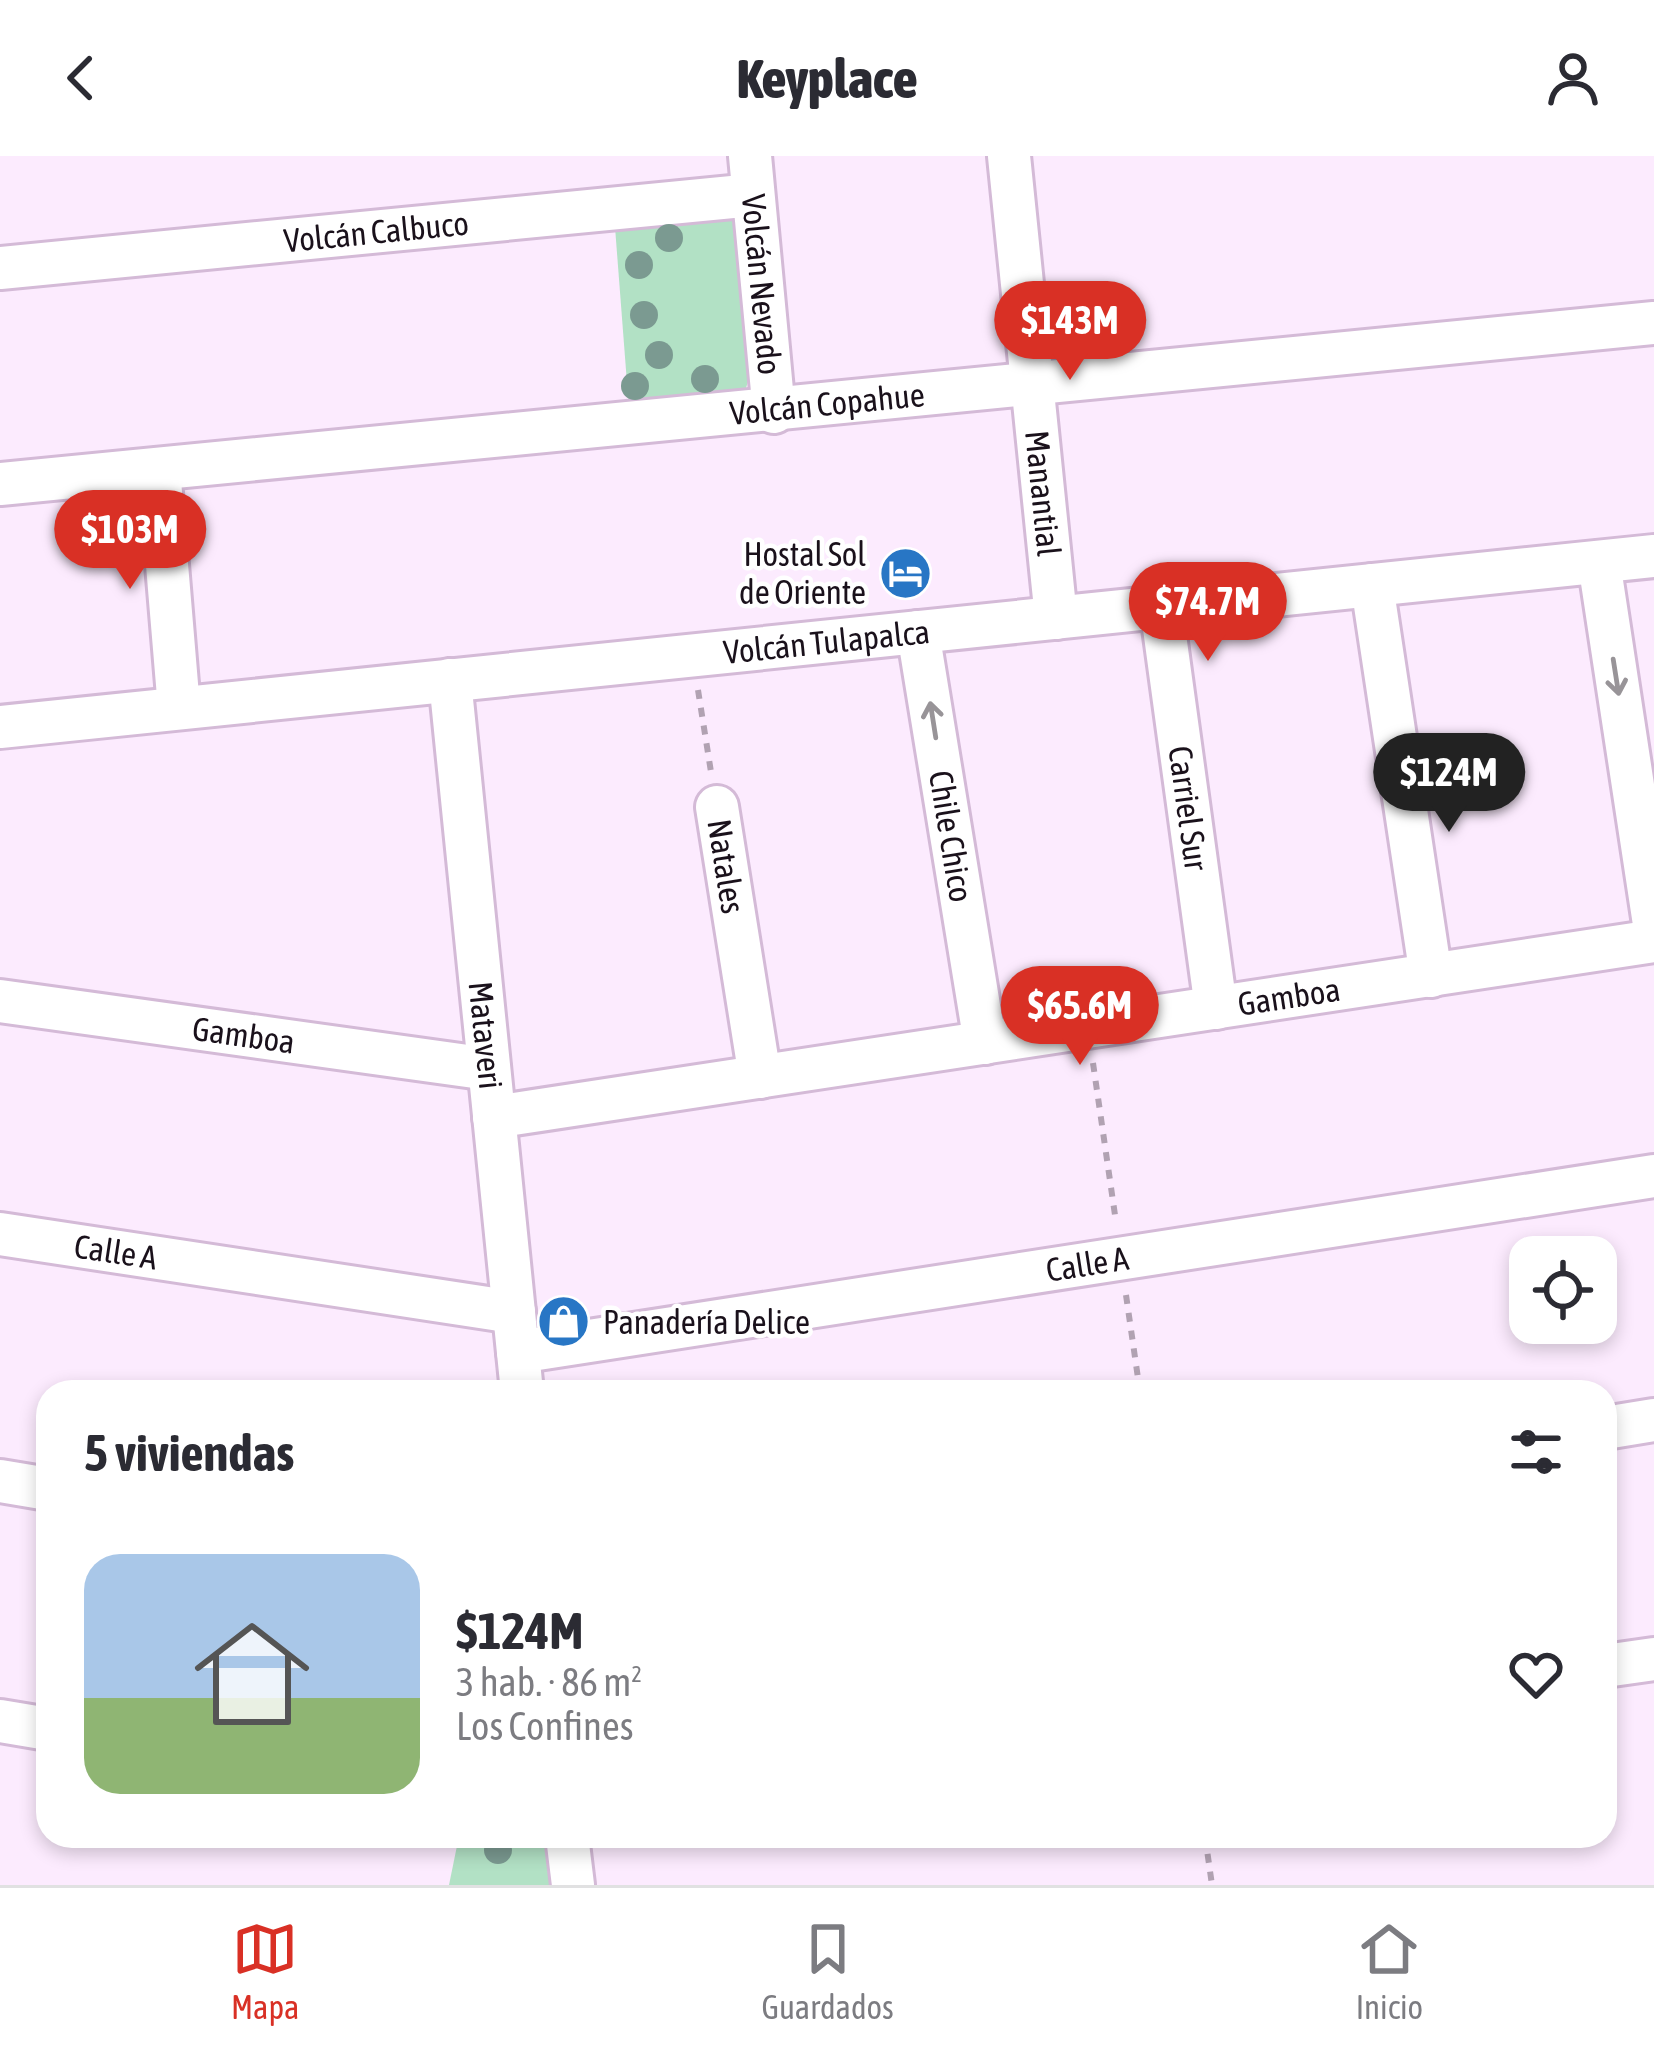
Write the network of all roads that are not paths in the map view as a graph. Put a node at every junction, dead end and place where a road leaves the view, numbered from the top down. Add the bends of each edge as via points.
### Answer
1 (1009, 156) edge
2 (752, 175) edge
3 (0, 268) edge
4 (1654, 322) edge
5 (1032, 386) junction
6 (774, 412) junction
7 (159, 469) junction
8 (0, 484) edge
9 (1654, 556) edge
10 (1599, 562) junction
11 (1372, 585) junction
12 (1161, 606) junction
13 (1056, 618) junction
14 (918, 632) junction
15 (450, 680) junction
16 (179, 708) junction
17 (0, 727) edge
18 (717, 807) road end
19 (1654, 924) edge
20 (1654, 941) edge
21 (1431, 976) junction
22 (0, 1000) edge
23 (1216, 1008) junction
24 (985, 1042) junction
25 (489, 1069) junction
26 (760, 1077) junction
27 (494, 1117) junction
28 (1654, 1176) edge
29 (0, 1234) edge
30 (518, 1352) edge
31 (1654, 1420) edge
32 (1617, 1426) edge
33 (0, 1481) edge
34 (36, 1487) edge
35 (1654, 1659) edge
36 (1617, 1664) edge
37 (0, 1721) edge
38 (36, 1727) edge
39 (568, 1848) edge
40 (573, 1885) edge

1 - 5 street, Manantial
2 - 3 street, Volcán Calbuco
2 - 6 street, Volcán Nevado
4 - 5 street, Volcán Copahue
5 - 6 street, Volcán Copahue
5 - 13 street, Manantial
6 - 7 street, Volcán Copahue
7 - 8 street, Volcán Copahue
7 - 16 street
9 - 10 street, Volcán Tulapalca
10 - 11 street, Volcán Tulapalca
10 -> 19 street
11 - 12 street, Volcán Tulapalca
11 - 21 street
12 - 13 street, Volcán Tulapalca
12 - 23 street, Carriel Sur
13 - 14 street, Volcán Tulapalca
14 - 15 street, Volcán Tulapalca
24 -> 14 street, Chile Chico
15 - 16 street, Volcán Tulapalca
15 - 25 street, Mataveri
16 - 17 street, Volcán Tulapalca
18 - 26 street, Natales
20 - 21 street, Gamboa
21 - 23 street, Gamboa
22 - 25 street, Gamboa
23 - 24 street, Gamboa
24 - 26 street, Gamboa
25 - 27 street, Mataveri
26 - 27 street, Gamboa
27 - 30 street, Mataveri
28 - 30 street, Calle A
29 - 30 street, Calle A
31 - 32 street
33 - 34 street
35 - 36 street
37 - 38 street
39 - 40 street

